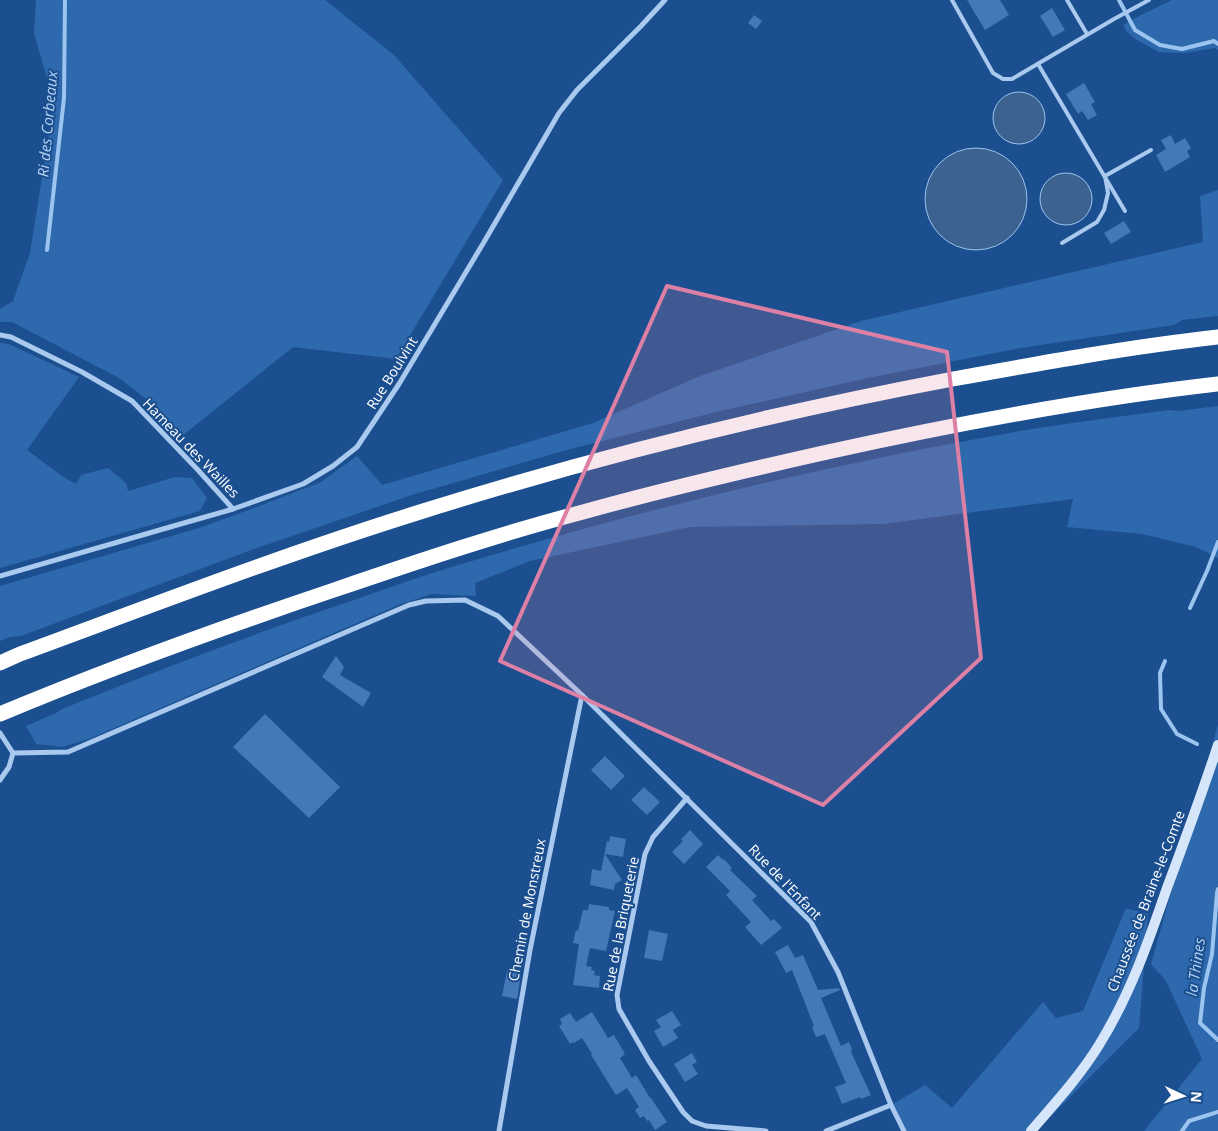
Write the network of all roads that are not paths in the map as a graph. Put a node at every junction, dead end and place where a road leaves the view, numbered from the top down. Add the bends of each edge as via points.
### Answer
1 (665, 0) edge
2 (952, 0) edge
3 (1068, 0) edge
4 (1147, 1) edge
5 (1087, 34) junction
6 (1038, 64) junction
7 (1151, 150) dead end
8 (1105, 176) junction
9 (1125, 210) dead end
10 (1062, 243) dead end
11 (0, 335) edge
12 (1218, 337) edge
13 (1218, 384) edge
14 (233, 509) junction
15 (0, 576) edge
16 (0, 663) edge
17 (582, 695) junction
18 (0, 714) edge
19 (0, 734) edge
20 (1218, 745) edge
21 (13, 753) junction
22 (0, 780) edge
23 (686, 798) junction
24 (892, 1105) junction
25 (499, 1131) edge
26 (766, 1131) edge
27 (826, 1131) edge
28 (904, 1131) edge
29 (1031, 1131) edge

1 - 14 street, Rue Boulvint via 577,90 559,113 399,384 357,448 303,484
2 - 6 lane via 993,72 1003,79 1012,79
3 - 5 lane
4 - 5 lane
5 - 6 lane
6 - 8 lane
7 - 8 lane
8 - 9 lane
8 - 10 lane via 1108,193 1097,222
11 - 14 street, Hameau des Wailles via 11,337 82,372 132,401
12 - 16 highway via 1024,366 871,395 719,429 566,469 419,512 273,561
13 - 18 highway via 1029,412 880,440 580,512 432,556 284,607 142,657
14 - 15 street, Rue Boulvint
17 - 21 street, Rue de l'Enfant via 498,616 465,600 426,601 410,605 68,752
17 - 23 street, Rue de l'Enfant
17 - 25 street, Chemin de Monstreux via 530,950
19 - 21 street
20 - 29 main road, Chaussée de Braine-le-Comte via 1143,956 1119,1011 1066,1091
21 - 22 street via 10,767
23 - 24 street, Rue de l'Enfant via 811,922 838,972
23 - 26 street, Rue de la Briqueterie via 653,837 645,854 617,995 619,1009 649,1062 692,1121 706,1126
24 - 27 street
24 - 28 street, Rue de l'Enfant

